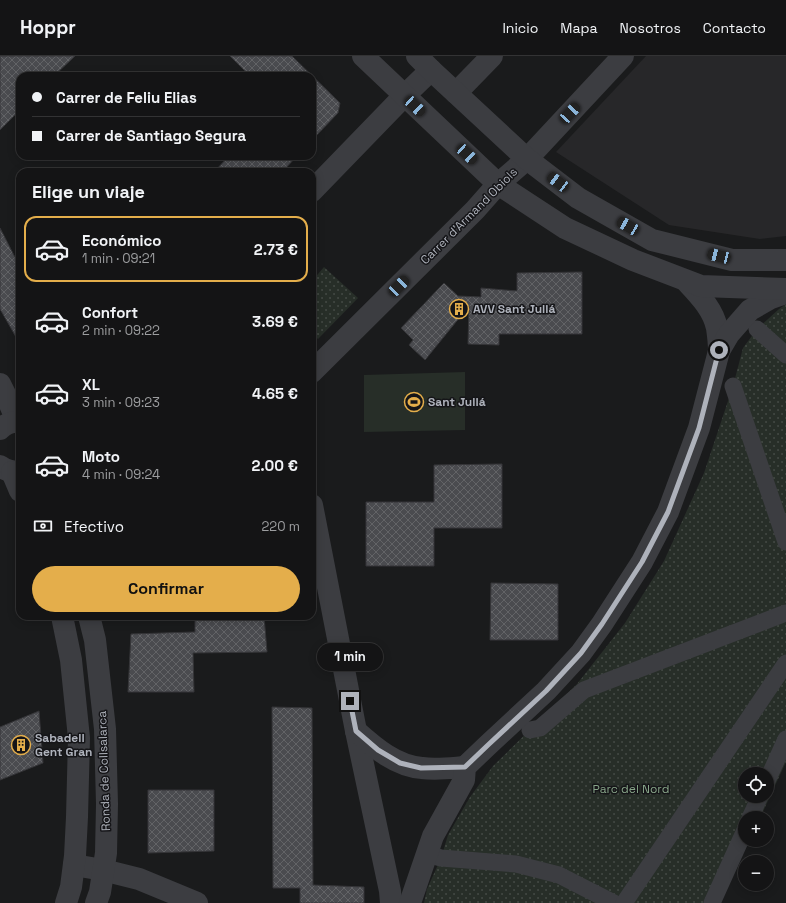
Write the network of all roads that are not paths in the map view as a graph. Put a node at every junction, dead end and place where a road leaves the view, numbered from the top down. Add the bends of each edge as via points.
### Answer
1 (363, 56) edge
2 (492, 56) edge
3 (623, 56) edge
4 (424, 63) edge
5 (456, 93) junction
6 (404, 96) junction
7 (527, 159) junction
8 (498, 184) junction
9 (316, 187) edge
10 (786, 260) edge
11 (686, 281) junction
12 (786, 289) edge
13 (786, 293) edge
14 (757, 329) dead end
15 (719, 350) junction
16 (786, 355) edge
17 (316, 368) edge
18 (0, 384) edge
19 (733, 386) dead end
20 (12, 424) edge
21 (316, 526) edge
22 (786, 542) edge
23 (786, 613) edge
24 (63, 620) edge
25 (90, 620) edge
26 (786, 663) edge
27 (530, 730) dead end
28 (356, 731) junction
29 (786, 739) edge
30 (465, 767) junction
31 (773, 767) edge
32 (738, 845) edge
33 (427, 854) junction
34 (74, 865) junction
35 (103, 870) junction
36 (66, 903) edge
37 (96, 903) edge
38 (197, 903) edge
39 (391, 903) edge
40 (410, 903) edge
41 (614, 903) edge
42 (624, 903) edge
43 (712, 903) edge

1 - 6 street
2 - 5 street
3 - 7 street, Carrer d'Armand Obiols
4 - 5 street
4 - 6 street
5 - 7 street
6 - 8 street
6 - 9 street
7 - 8 street, Carrer d'Armand Obiols
7 - 10 street via 578,198 652,240 732,260
8 - 11 street via 565,228 633,260
8 - 17 street, Carrer d'Armand Obiols
11 - 12 street via 701,286
11 - 15 street via 705,300 712,314 717,327
13 - 15 street via 750,310 728,334
14 - 16 street
15 - 30 street via 699,428 668,512 642,562 581,653 546,691
18 - 20 street via 8,400
19 - 22 street
21 - 28 street
23 - 27 street via 584,690 540,728
24 - 34 street, Ronda de Collsalarca via 71,660 79,738
25 - 35 street, Ronda de Collsalarca via 95,640 105,729 107,804
26 - 42 street
28 - 30 street via 378,750 400,763 421,768
28 - 39 street
29 - 31 street
30 - 33 street via 464,780 432,836
32 - 43 street
33 - 40 street
33 - 41 street via 441,858 516,864 559,875
34 - 35 street
34 - 36 street, Ronda de Collsalarca
35 - 37 street, Ronda de Collsalarca
35 - 38 street via 139,879

